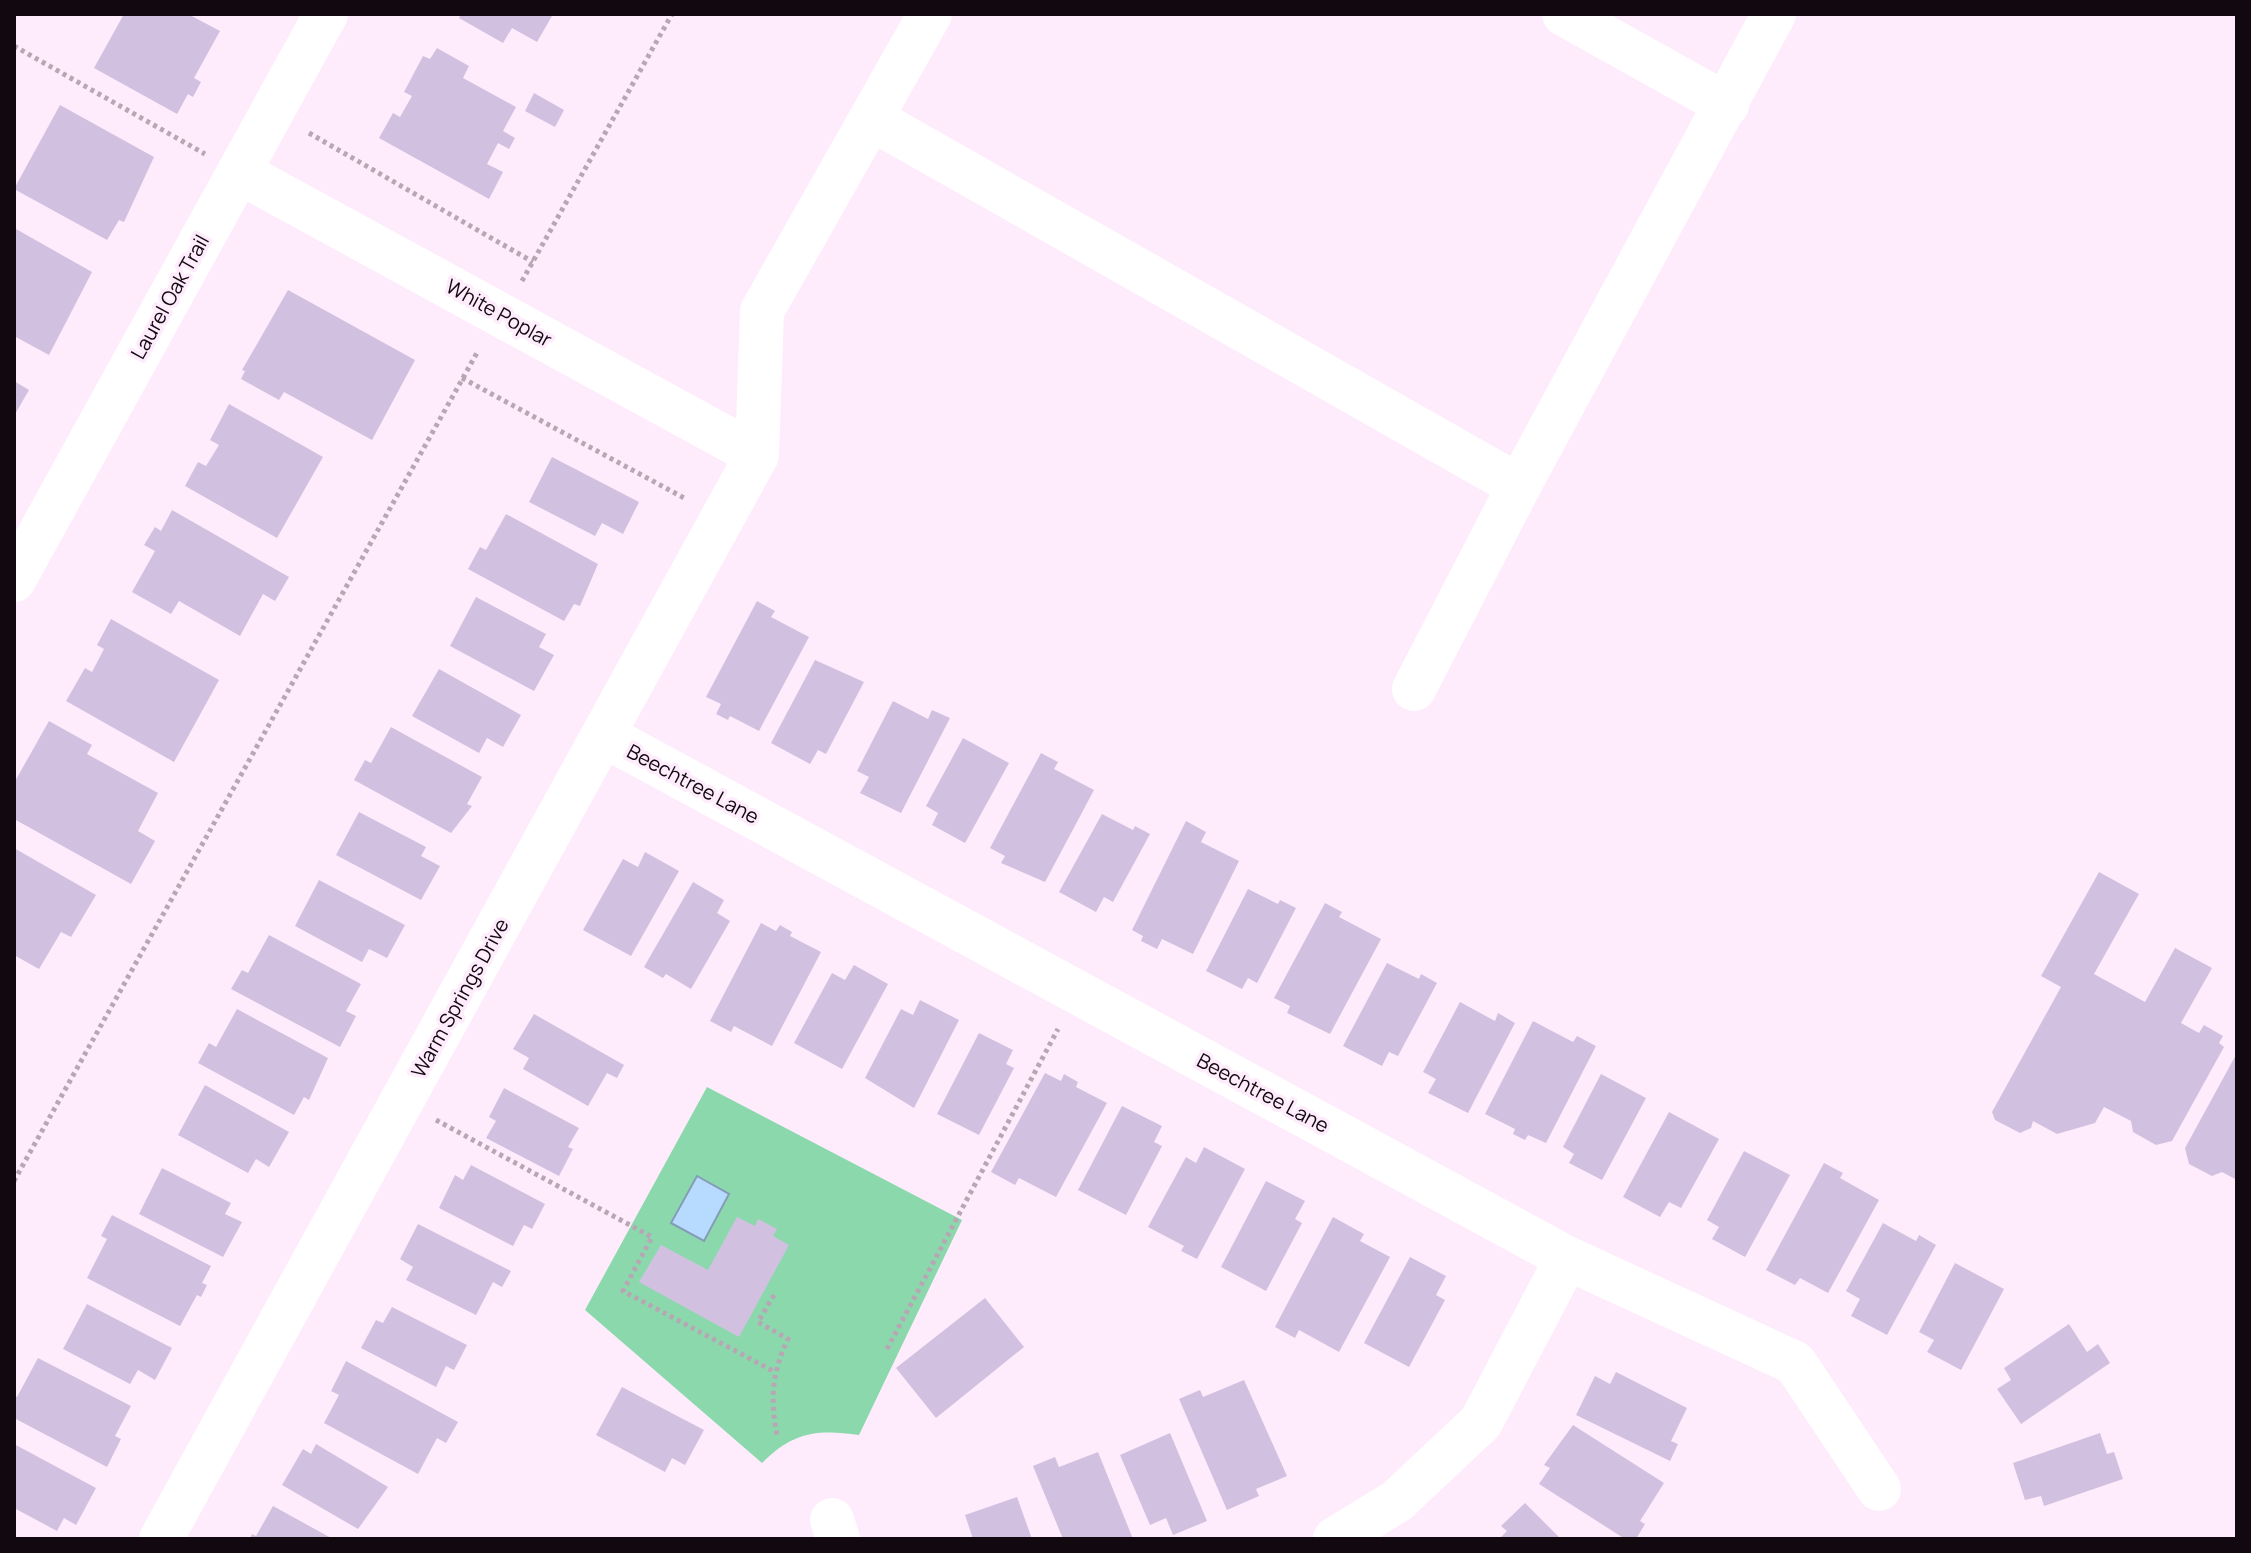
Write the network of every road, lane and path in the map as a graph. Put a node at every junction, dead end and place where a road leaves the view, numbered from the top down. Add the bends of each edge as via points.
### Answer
1 (326, 14) edge
2 (672, 14) edge
3 (930, 14) edge
4 (1564, 14) edge
5 (1774, 14) edge
6 (14, 46) edge
7 (1727, 105) junction
8 (872, 119) junction
9 (309, 133) dead end
10 (224, 164) junction
11 (534, 262) junction
12 (500, 314) junction
13 (462, 378) junction
14 (757, 455) junction
15 (1519, 486) junction
16 (691, 502) dead end
17 (14, 580) edge
18 (1414, 689) dead end
19 (605, 736) junction
20 (1060, 1024) dead end
21 (435, 1120) dead end
22 (14, 1181) edge
23 (1567, 1258) junction
24 (774, 1295) dead end
25 (887, 1349) dead end
26 (775, 1372) junction
27 (777, 1435) dead end
28 (1879, 1489) dead end
29 (161, 1539) edge
30 (1335, 1539) edge

1 - 10 street, Laurel Oak Trail
2 - 11 path
3 - 8 street
4 - 7 street
5 - 7 street
6 - 10 path
7 - 15 street
8 - 14 street via 762,311
8 - 15 street
9 - 11 path
10 - 12 street, White Poplar
10 - 17 street, Laurel Oak Trail
11 - 12 path
12 - 13 path
12 - 14 street, White Poplar
13 - 16 path
13 - 22 path
14 - 19 street, Warm Springs Drive
15 - 18 street
19 - 23 street, Beechtree Lane
19 - 29 street, Warm Springs Drive
20 - 25 path
21 - 26 path via 652,1237 623,1291
23 - 28 street, Beechtree Lane via 1795,1363
23 - 30 street via 1481,1422 1397,1501
24 - 26 path via 758,1322 788,1339
26 - 27 path via 771,1394

